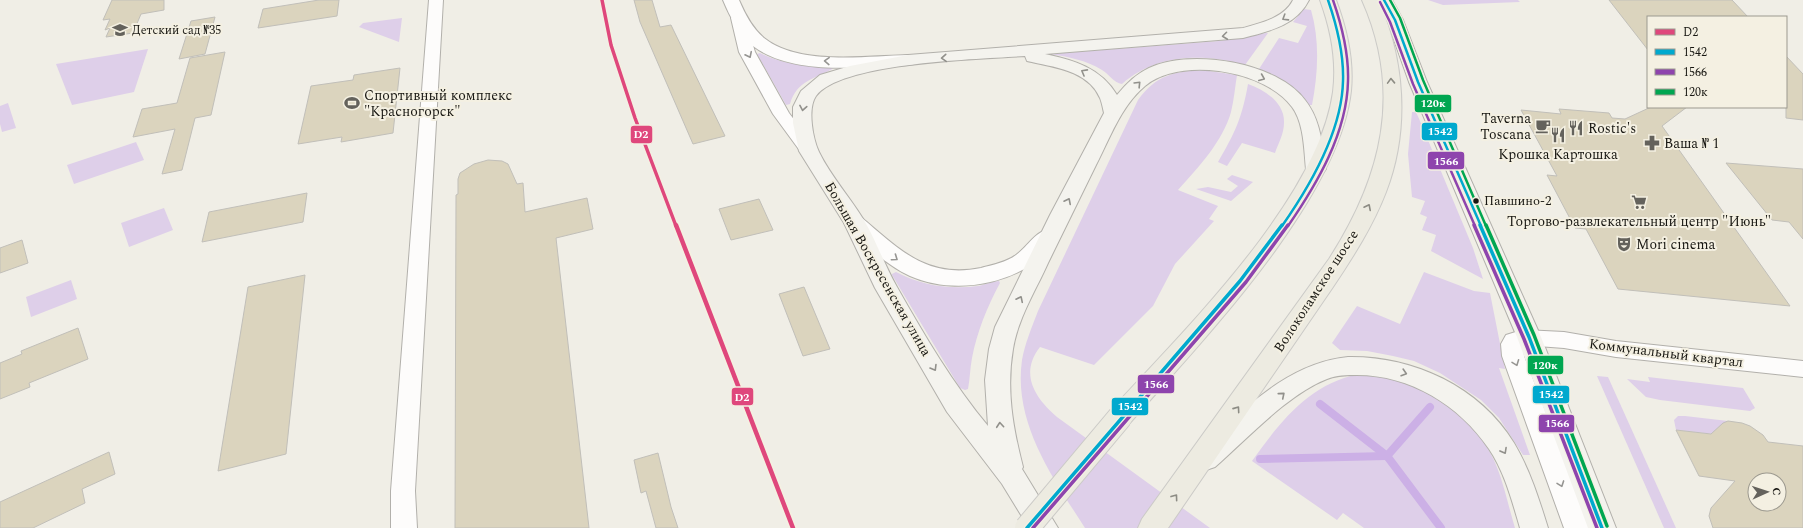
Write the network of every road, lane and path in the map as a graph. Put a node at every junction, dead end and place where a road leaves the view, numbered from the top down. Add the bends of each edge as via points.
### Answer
1 (436, 0) edge
2 (731, 0) edge
3 (1301, 0) edge
4 (1328, 0) edge
5 (1370, 0) edge
6 (1384, 0) edge
7 (738, 18) junction
8 (980, 55) junction
9 (908, 60) junction
10 (1113, 113) junction
11 (809, 151) junction
12 (1316, 169) junction
13 (855, 223) junction
14 (1050, 235) junction
15 (1529, 337) junction
16 (1803, 369) edge
17 (1198, 464) junction
18 (1012, 476) junction
19 (404, 528) edge
20 (1027, 528) edge
21 (1044, 528) edge
22 (1152, 528) edge
23 (1534, 528) edge
24 (1577, 528) edge
25 (1602, 528) edge

1 - 19 street via 403,491
2 - 7 street, Большая Воскресенская улица
3 -> 8 main road via 1285,19 1243,33
4 - 12 main road via 1341,46 1342,78 1340,106
17 -> 5 main road, Волоколамское шоссе via 1341,258 1376,192 1388,152 1392,109 1390,69 1384,38
6 - 15 main road via 1395,20 1418,82
9 -> 7 street via 830,61 788,57 759,42
7 -> 11 street, Большая Воскресенская улица via 747,52 781,114
8 -> 9 main road
10 -> 8 main road via 1112,103 1103,88 1080,69 1044,59
9 -> 11 main road via 850,71 826,79 806,95 802,107 802,123
10 -> 12 main road via 1140,81 1158,71 1196,64 1240,70 1267,80 1297,101 1303,110 1311,135
14 -> 10 main road
11 - 13 main road, Большая Воскресенская улица
12 - 20 main road, bridge via 1280,227 1234,288 1120,417
13 -> 14 street via 896,259 918,271 944,277 969,278 996,272 1023,261
13 -> 18 main road, Большая Воскресенская улица via 886,288 956,405
18 -> 14 main road via 1000,432 997,384 1001,347 1010,320
15 - 16 street, Коммунальный квартал
15 -> 24 street via 1521,337 1513,342 1513,356
15 - 25 main road
22 -> 17 main road, Волоколамское шоссе
17 -> 23 main road via 1288,390 1320,372 1362,365 1386,367 1437,387 1463,403 1484,422 1499,442 1514,470
18 - 21 main road, Большая Воскресенская улица

